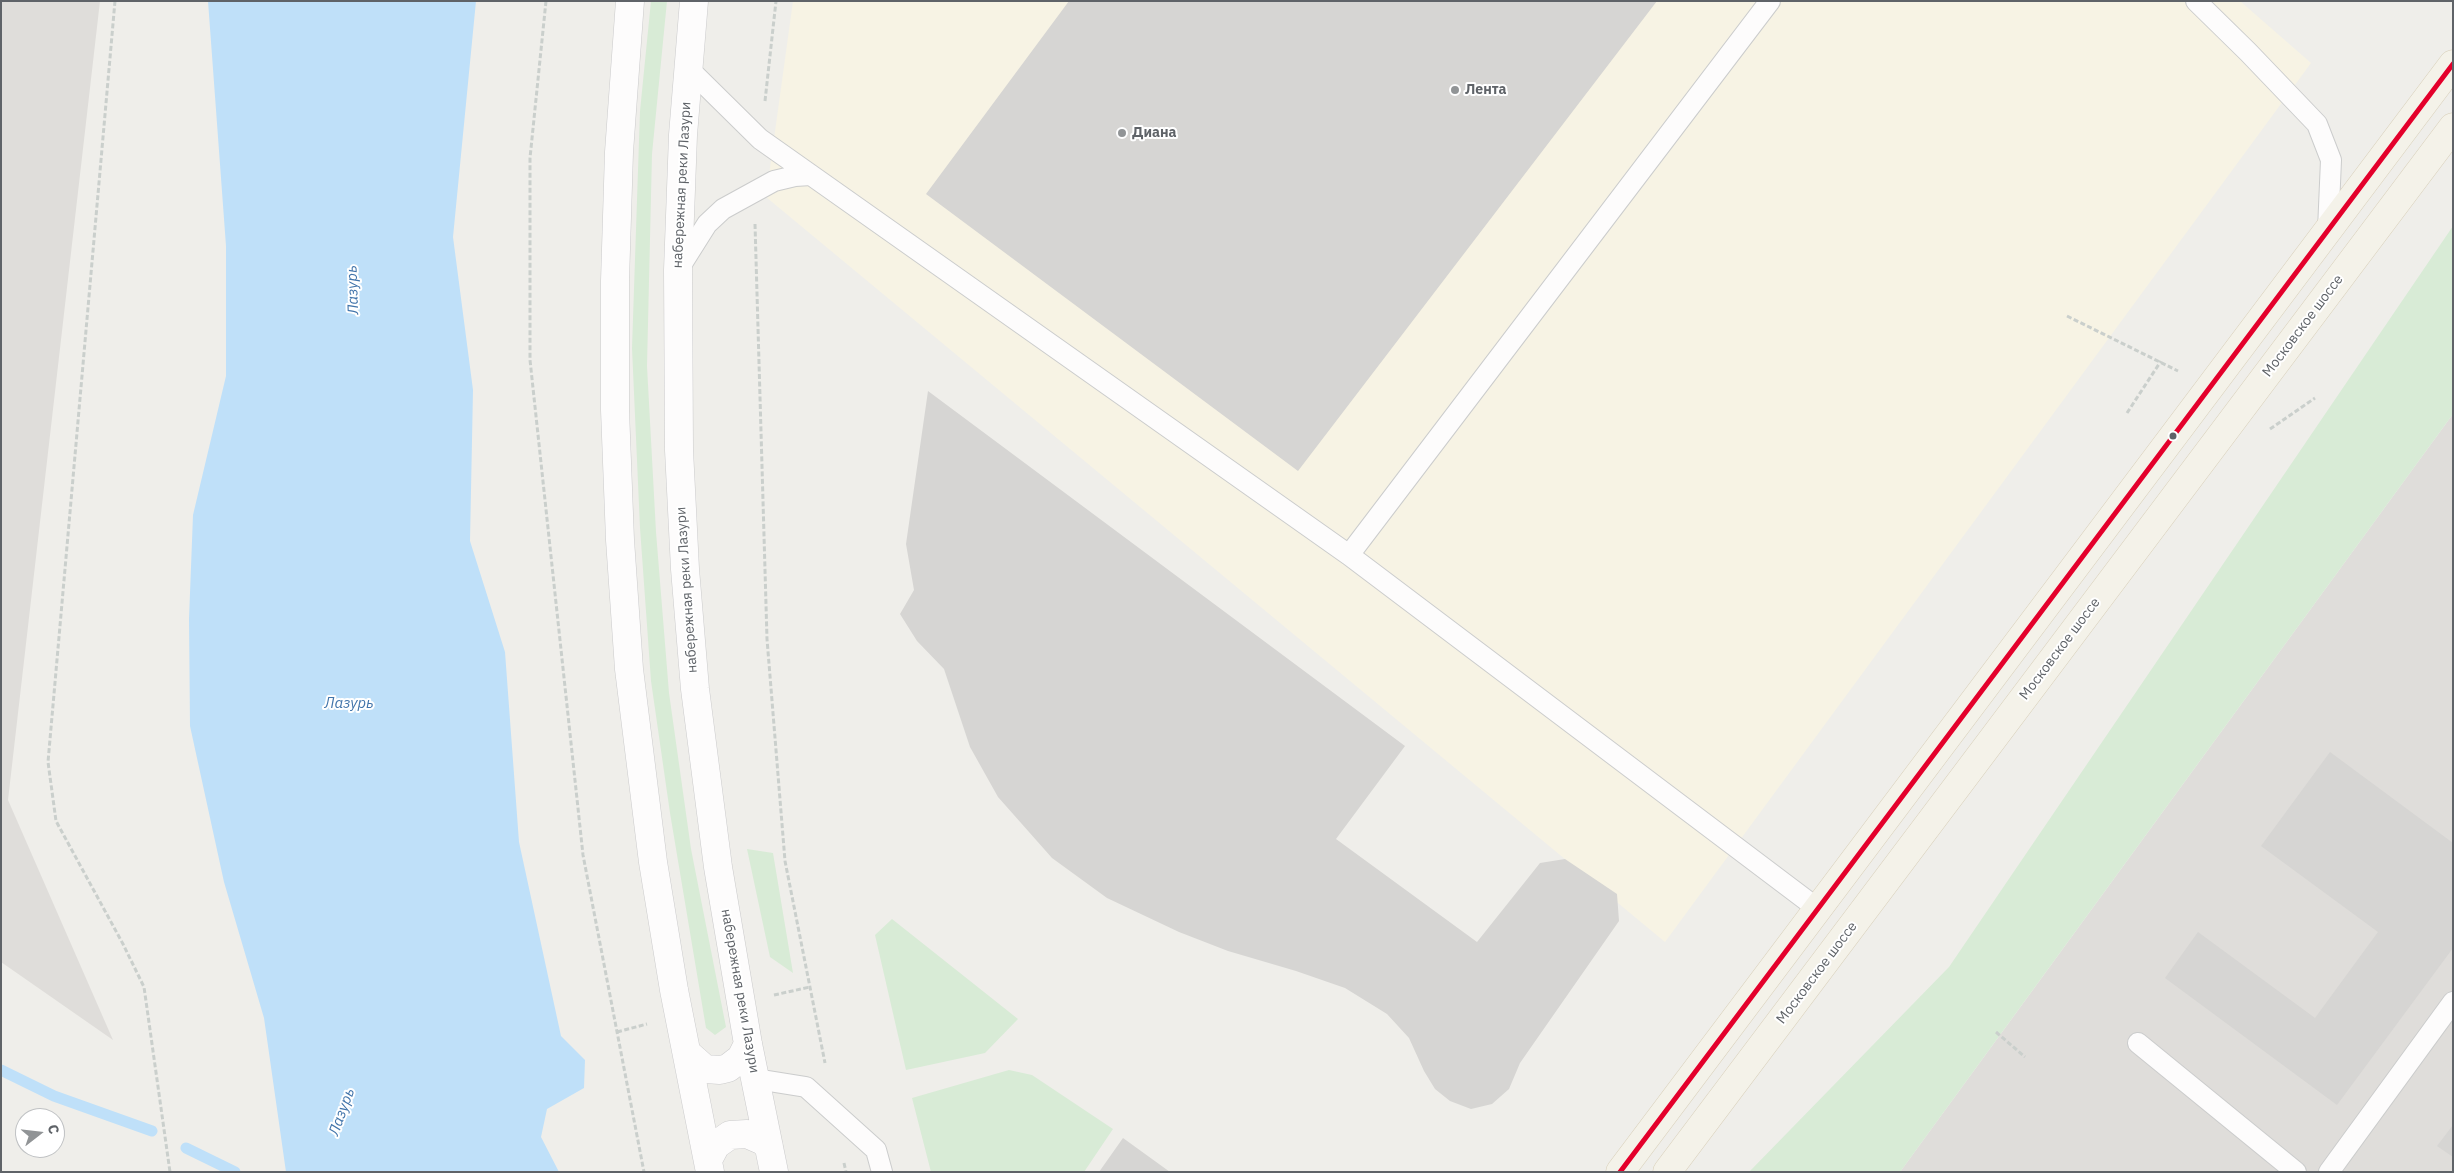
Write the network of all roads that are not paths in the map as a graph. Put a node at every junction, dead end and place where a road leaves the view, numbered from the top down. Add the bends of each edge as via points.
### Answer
1 (630, 1) edge
2 (694, 1) edge
3 (1770, 1) edge
4 (2197, 2) edge
5 (2453, 64) edge
6 (688, 68) junction
7 (2453, 127) edge
8 (811, 175) junction
9 (2328, 230) junction
10 (678, 270) junction
11 (1350, 555) junction
12 (1818, 909) junction
13 (2453, 1002) edge
14 (2138, 1043) dead end
15 (748, 1044) junction
16 (687, 1053) junction
17 (756, 1079) junction
18 (772, 1159) edge
19 (709, 1166) edge
20 (882, 1172) edge
21 (1620, 1172) edge
22 (1667, 1172) edge
23 (2296, 1172) edge
24 (2329, 1172) edge

1 - 16 main road via 615,281 620,540 629,669 644,798 664,935
2 - 6 main road, набережная реки Лазури
3 - 11 lane
4 - 9 lane via 2317,124 2331,160
5 - 9 main road
6 - 8 lane via 760,139
6 - 10 main road, набережная реки Лазури
7 - 22 main road, Московское шоссе
8 - 10 lane via 774,182 723,209 707,224
8 - 11 lane
9 - 12 main road
10 - 15 main road, набережная реки Лазури via 679,450 689,629 711,818
11 - 12 lane
12 - 21 main road
13 - 24 lane
14 - 23 lane
15 - 16 main road via 742,1058 720,1070 705,1069
15 - 17 main road, набережная реки Лазури
16 - 19 main road
17 - 18 main road, набережная реки Лазури
17 - 20 lane via 806,1087 876,1150
18 - 19 main road via 763,1141 747,1134 730,1135 716,1145

